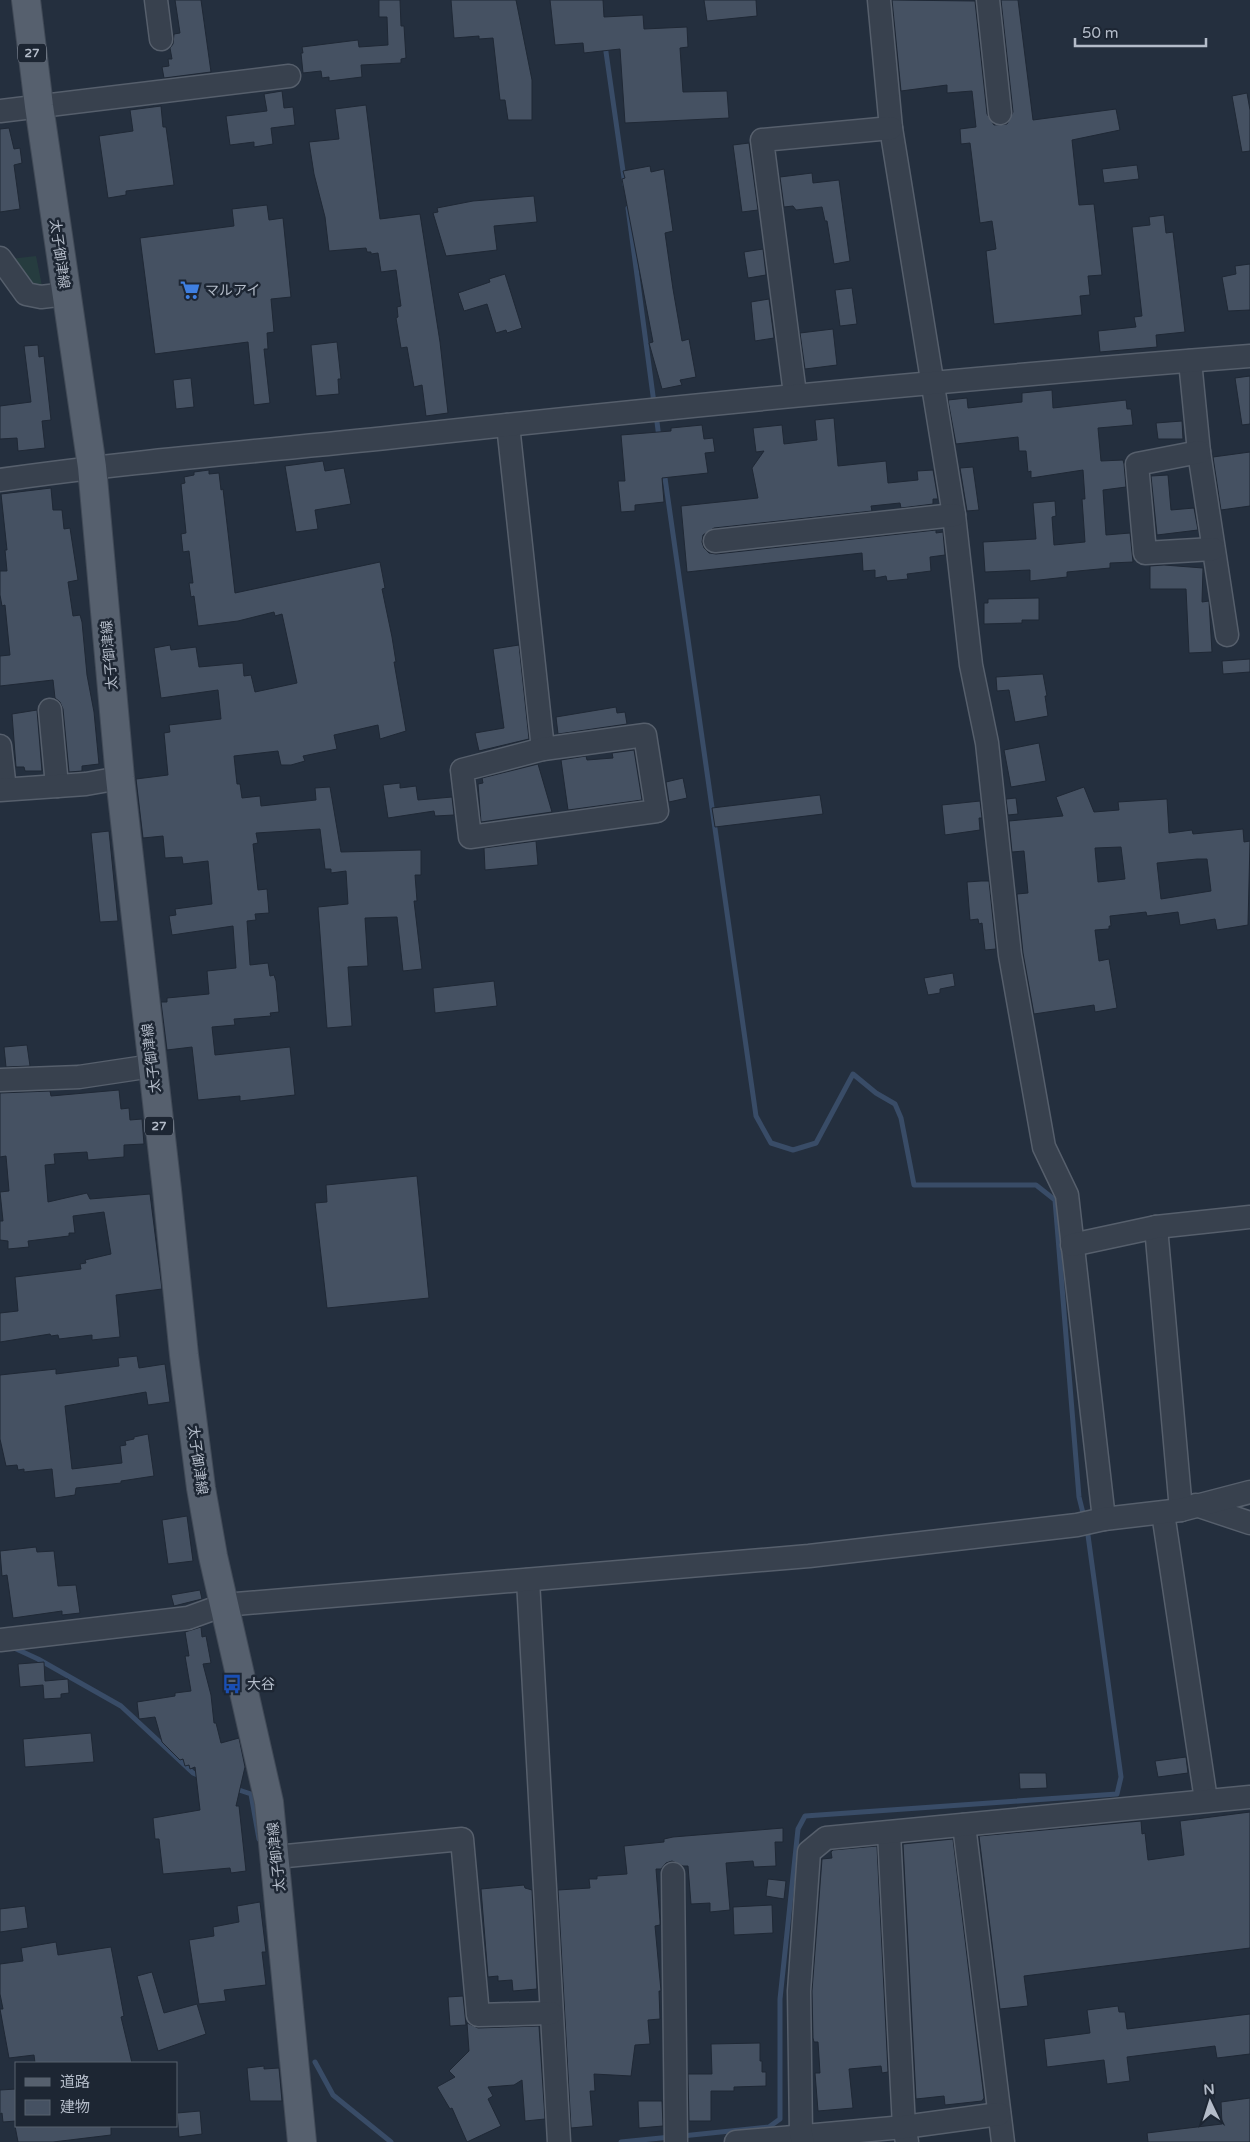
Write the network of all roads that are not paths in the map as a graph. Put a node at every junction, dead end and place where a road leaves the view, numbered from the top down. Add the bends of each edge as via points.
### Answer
1 (26, 0) edge
2 (156, 0) edge
3 (879, 0) edge
4 (988, 0) edge
5 (161, 39) dead end
6 (289, 76) dead end
7 (39, 106) junction
8 (0, 111) edge
9 (1000, 113) dead end
10 (891, 128) junction
11 (0, 258) edge
12 (66, 294) junction
13 (1250, 356) edge
14 (1190, 361) junction
15 (932, 384) junction
16 (795, 394) junction
17 (508, 425) junction
18 (1199, 452) junction
19 (92, 467) junction
20 (0, 480) edge
21 (954, 515) junction
22 (715, 541) dead end
23 (1214, 549) junction
24 (1227, 635) dead end
25 (50, 710) dead end
26 (0, 746) edge
27 (543, 749) junction
28 (120, 778) junction
29 (56, 786) junction
30 (3, 789) edge
31 (152, 1066) junction
32 (0, 1080) edge
33 (1250, 1217) edge
34 (1156, 1227) junction
35 (1072, 1245) junction
36 (1250, 1492) edge
37 (1180, 1509) junction
38 (1104, 1519) junction
39 (1250, 1523) edge
40 (528, 1580) junction
41 (224, 1605) junction
42 (0, 1640) edge
43 (1250, 1797) edge
44 (1206, 1800) junction
45 (964, 1824) junction
46 (889, 1833) junction
47 (276, 1857) junction
48 (672, 1874) dead end
49 (551, 2013) junction
50 (998, 2114) junction
51 (906, 2134) edge
52 (802, 2138) edge
53 (302, 2142) edge
54 (558, 2142) edge
55 (676, 2142) edge
56 (736, 2142) edge
57 (1003, 2142) edge

1 - 7 main road, 太子御津線 / 27
2 - 5 street
3 - 10 street
4 - 9 street
6 - 7 street
7 - 8 street
7 - 12 main road, 太子御津線 / 27
10 - 15 street
10 - 16 street via 762,140
11 - 12 street via 26,294 41,297
12 - 19 main road, 太子御津線 / 27
13 - 14 street
14 - 15 street
14 - 18 street
15 - 16 street
15 - 21 street
16 - 17 street
17 - 19 street
17 - 27 street
18 - 23 street
18 - 23 street via 1137,464 1145,553
19 - 20 street
19 - 28 main road, 太子御津線 / 27
21 - 22 street
21 - 35 street via 971,665 987,743 1010,955 1044,1147 1067,1195
23 - 24 street
25 - 29 street
26 - 30 street
27 - 27 street via 462,770 470,837 657,811 645,735
28 - 29 street
28 - 31 main road, 太子御津線 / 27
29 - 30 street
31 - 32 street via 79,1077
31 - 41 main road, 太子御津線 / 27 via 201,1488
33 - 34 street
34 - 35 street
34 - 37 street
35 - 38 street
36 - 37 street
37 - 38 street
37 - 39 street
37 - 44 street
38 - 40 street via 1077,1525 810,1556
40 - 41 street
40 - 49 street
41 - 42 street via 188,1618
41 - 47 main road, 太子御津線 / 27 via 269,1802
43 - 44 street
44 - 45 street
45 - 46 street
45 - 50 street
46 - 51 street
46 - 52 street via 826,1838 809,1852 800,1991
47 - 49 street via 462,1839 478,2015
47 - 53 main road, 太子御津線 / 27
48 - 55 street
49 - 54 street
50 - 51 street
50 - 57 street
51 - 52 street
52 - 56 street

